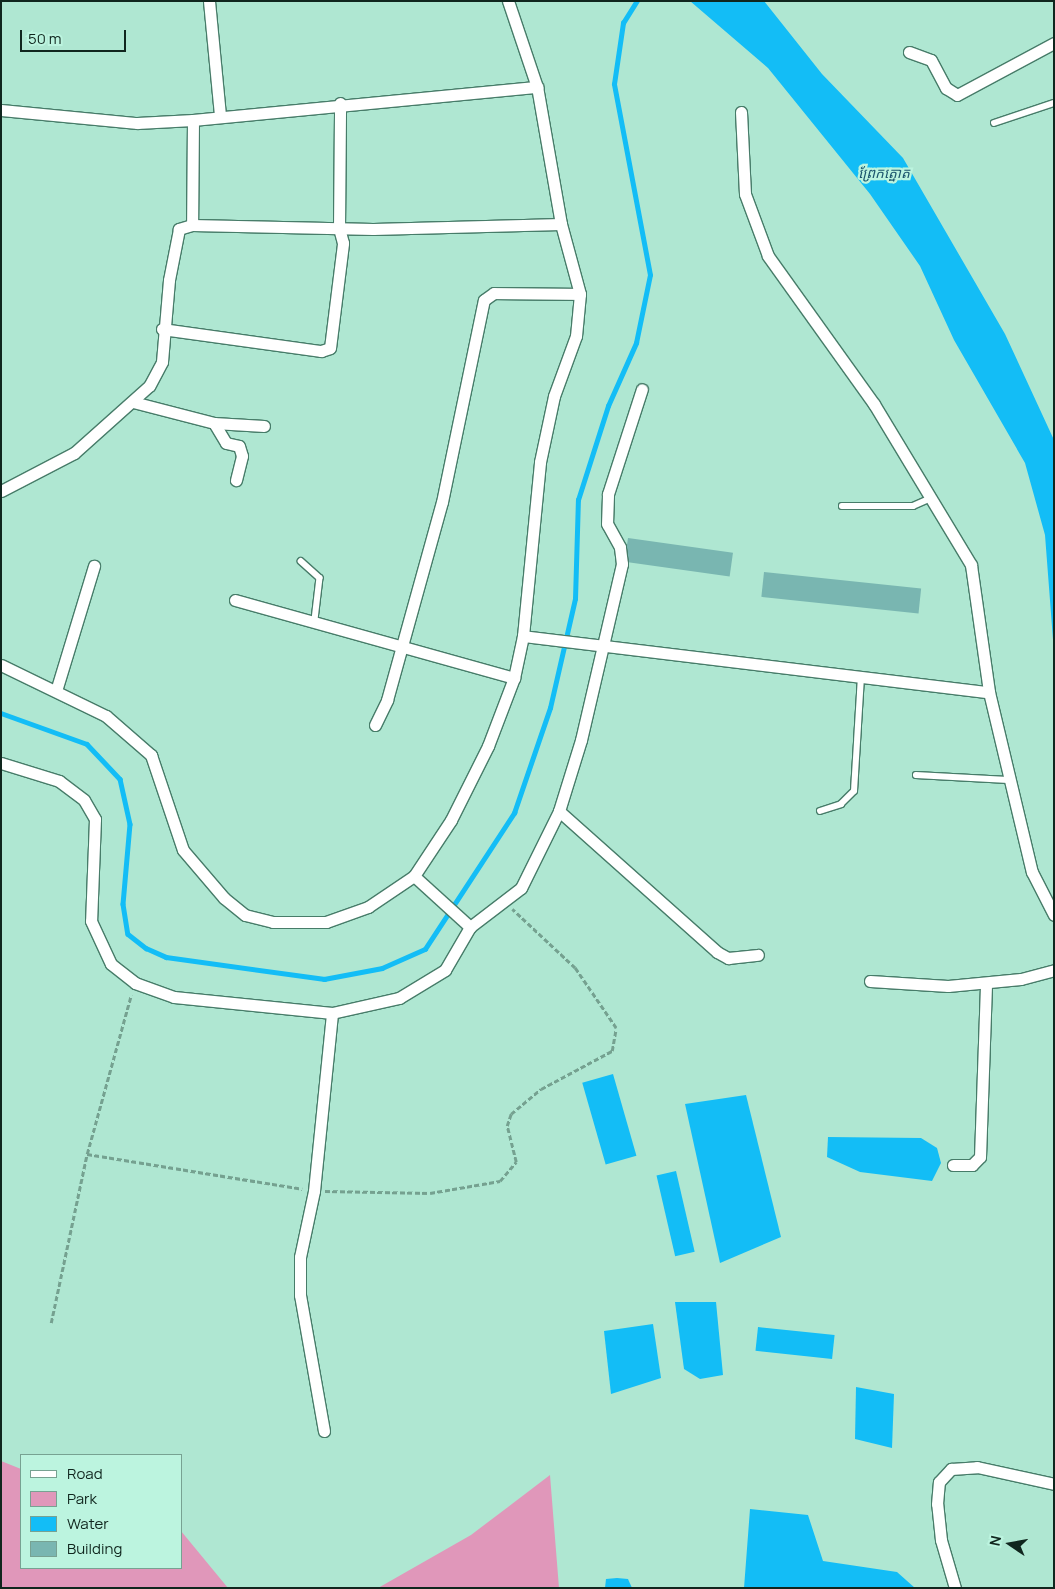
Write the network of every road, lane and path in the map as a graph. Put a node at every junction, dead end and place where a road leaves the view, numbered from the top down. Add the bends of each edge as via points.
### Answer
1 (209, 1) edge
2 (508, 1) edge
3 (1054, 43) edge
4 (909, 52) dead end
5 (537, 87) junction
6 (340, 103) junction
7 (1054, 103) edge
8 (1, 110) edge
9 (741, 112) dead end
10 (220, 115) junction
11 (193, 120) junction
12 (994, 123) dead end
13 (561, 224) junction
14 (192, 225) junction
15 (339, 228) junction
16 (580, 294) junction
17 (162, 329) junction
18 (642, 390) dead end
19 (133, 402) junction
20 (214, 423) junction
21 (264, 426) dead end
22 (236, 480) dead end
23 (1, 491) edge
24 (931, 498) junction
25 (842, 506) dead end
26 (301, 561) dead end
27 (94, 566) dead end
28 (235, 600) dead end
29 (315, 620) junction
30 (523, 636) junction
31 (402, 647) junction
32 (604, 649) junction
33 (1, 665) edge
34 (514, 678) junction
35 (861, 678) junction
36 (56, 691) junction
37 (989, 692) junction
38 (375, 725) dead end
39 (1, 763) edge
40 (916, 775) dead end
41 (1008, 780) junction
42 (559, 811) junction
43 (820, 811) dead end
44 (414, 876) junction
45 (505, 902) junction
46 (1054, 915) edge
47 (470, 927) junction
48 (758, 955) dead end
49 (1054, 970) edge
50 (870, 981) dead end
51 (135, 983) junction
52 (986, 984) junction
53 (332, 1013) junction
54 (86, 1154) junction
55 (953, 1165) dead end
56 (314, 1191) junction
57 (51, 1323) dead end
58 (324, 1431) dead end
59 (1054, 1484) edge
60 (955, 1588) edge

1 - 10 street
2 - 5 street
3 - 4 street via 957,95 946,88 931,60
5 - 6 street
5 - 13 street
6 - 10 street
6 - 15 street
7 - 12 lane
8 - 11 street via 137,124
9 - 24 street via 745,194 768,256 874,404
10 - 11 street
11 - 14 street
13 - 15 street
13 - 16 street
14 - 15 street
14 - 17 street via 179,229
15 - 17 street via 343,243 336,318 332,343 326,350
16 - 30 street via 576,336 554,396 540,462
16 - 31 street via 494,293 484,300 455,450
17 - 19 street via 162,362 149,386
18 - 32 street via 608,494 607,524 620,547 622,564
19 - 20 street
19 - 23 street via 74,453
20 - 21 street
20 - 22 street via 226,443 239,446 242,456
24 - 25 lane via 913,506
24 - 37 street via 972,565
26 - 29 lane via 320,578
27 - 36 street
28 - 29 street
29 - 31 street
30 - 32 street
30 - 34 street
31 - 34 street
31 - 38 street
32 - 35 street
32 - 42 street
33 - 36 street
34 - 44 street via 488,746 451,820
35 - 37 street
35 - 43 lane via 854,791 841,804
36 - 44 street via 106,716 151,755 183,850 245,914 273,922 326,922 368,907
37 - 41 street
39 - 51 street via 59,781 84,800 92,812 97,844 91,921 112,964
40 - 41 lane
41 - 46 street via 1032,872
42 - 45 street via 544,848 521,888
42 - 48 street via 717,952 734,958
44 - 47 street
45 - 47 street
45 - 56 path via 575,968 616,1028 612,1051 541,1089 511,1114 507,1126 516,1162 500,1181 430,1193
47 - 53 street via 446,970 399,998
49 - 52 street
50 - 52 street via 913,985
51 - 53 street via 174,997
51 - 54 path
52 - 55 street via 980,1157 972,1165
53 - 56 street
54 - 56 path
54 - 57 path
56 - 58 street via 300,1257 300,1295
59 - 60 street via 977,1467 951,1469 939,1482 937,1504 941,1540

